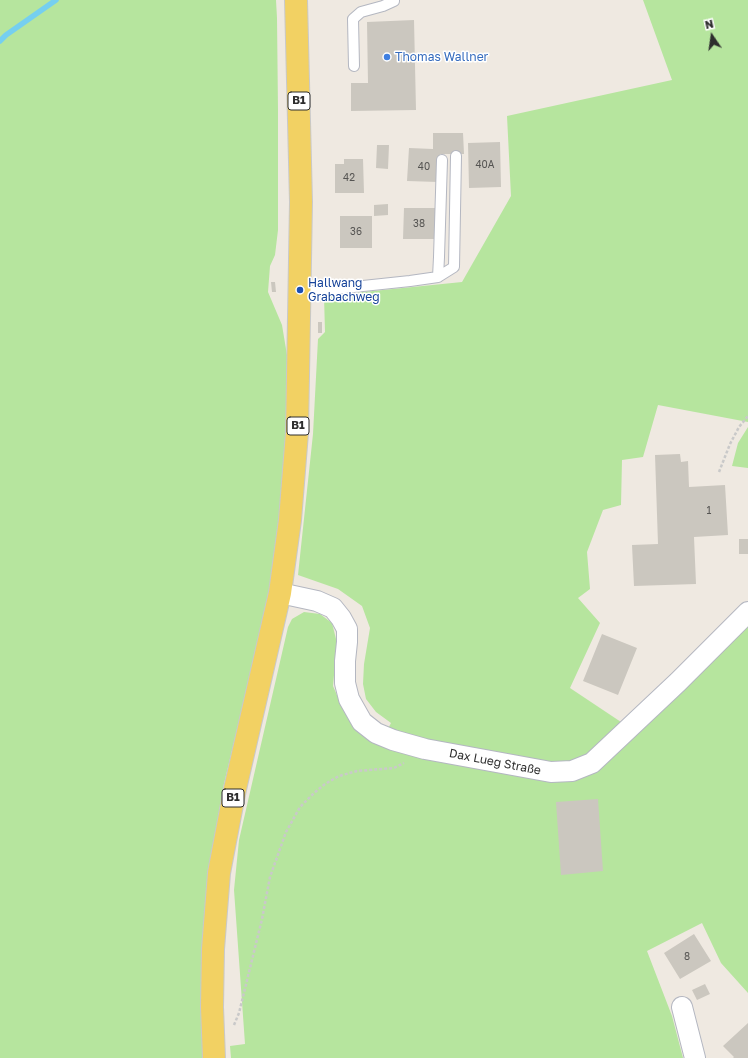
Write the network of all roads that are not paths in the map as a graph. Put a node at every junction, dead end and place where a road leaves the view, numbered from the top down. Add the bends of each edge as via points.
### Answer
1 (296, 0) edge
2 (394, 0) edge
3 (354, 66) dead end
4 (456, 156) dead end
5 (442, 160) dead end
6 (438, 277) junction
7 (300, 290) junction
8 (280, 593) junction
9 (748, 612) edge
10 (682, 1006) dead end
11 (214, 1058) edge
12 (695, 1058) edge

1 - 7 main road, B1 via 301,202
2 - 3 lane via 361,12 353,19
4 - 6 lane via 454,267
5 - 6 lane
6 - 7 lane via 316,291
7 - 8 main road, B1 via 298,433
8 - 9 street, Dax Lueg Straße via 317,601 333,608 342,618 347,629 345,683 349,699 362,722 376,733 425,749 551,772 572,771 592,763
8 - 11 main road, B1 via 235,789 219,873 213,950
10 - 12 street

